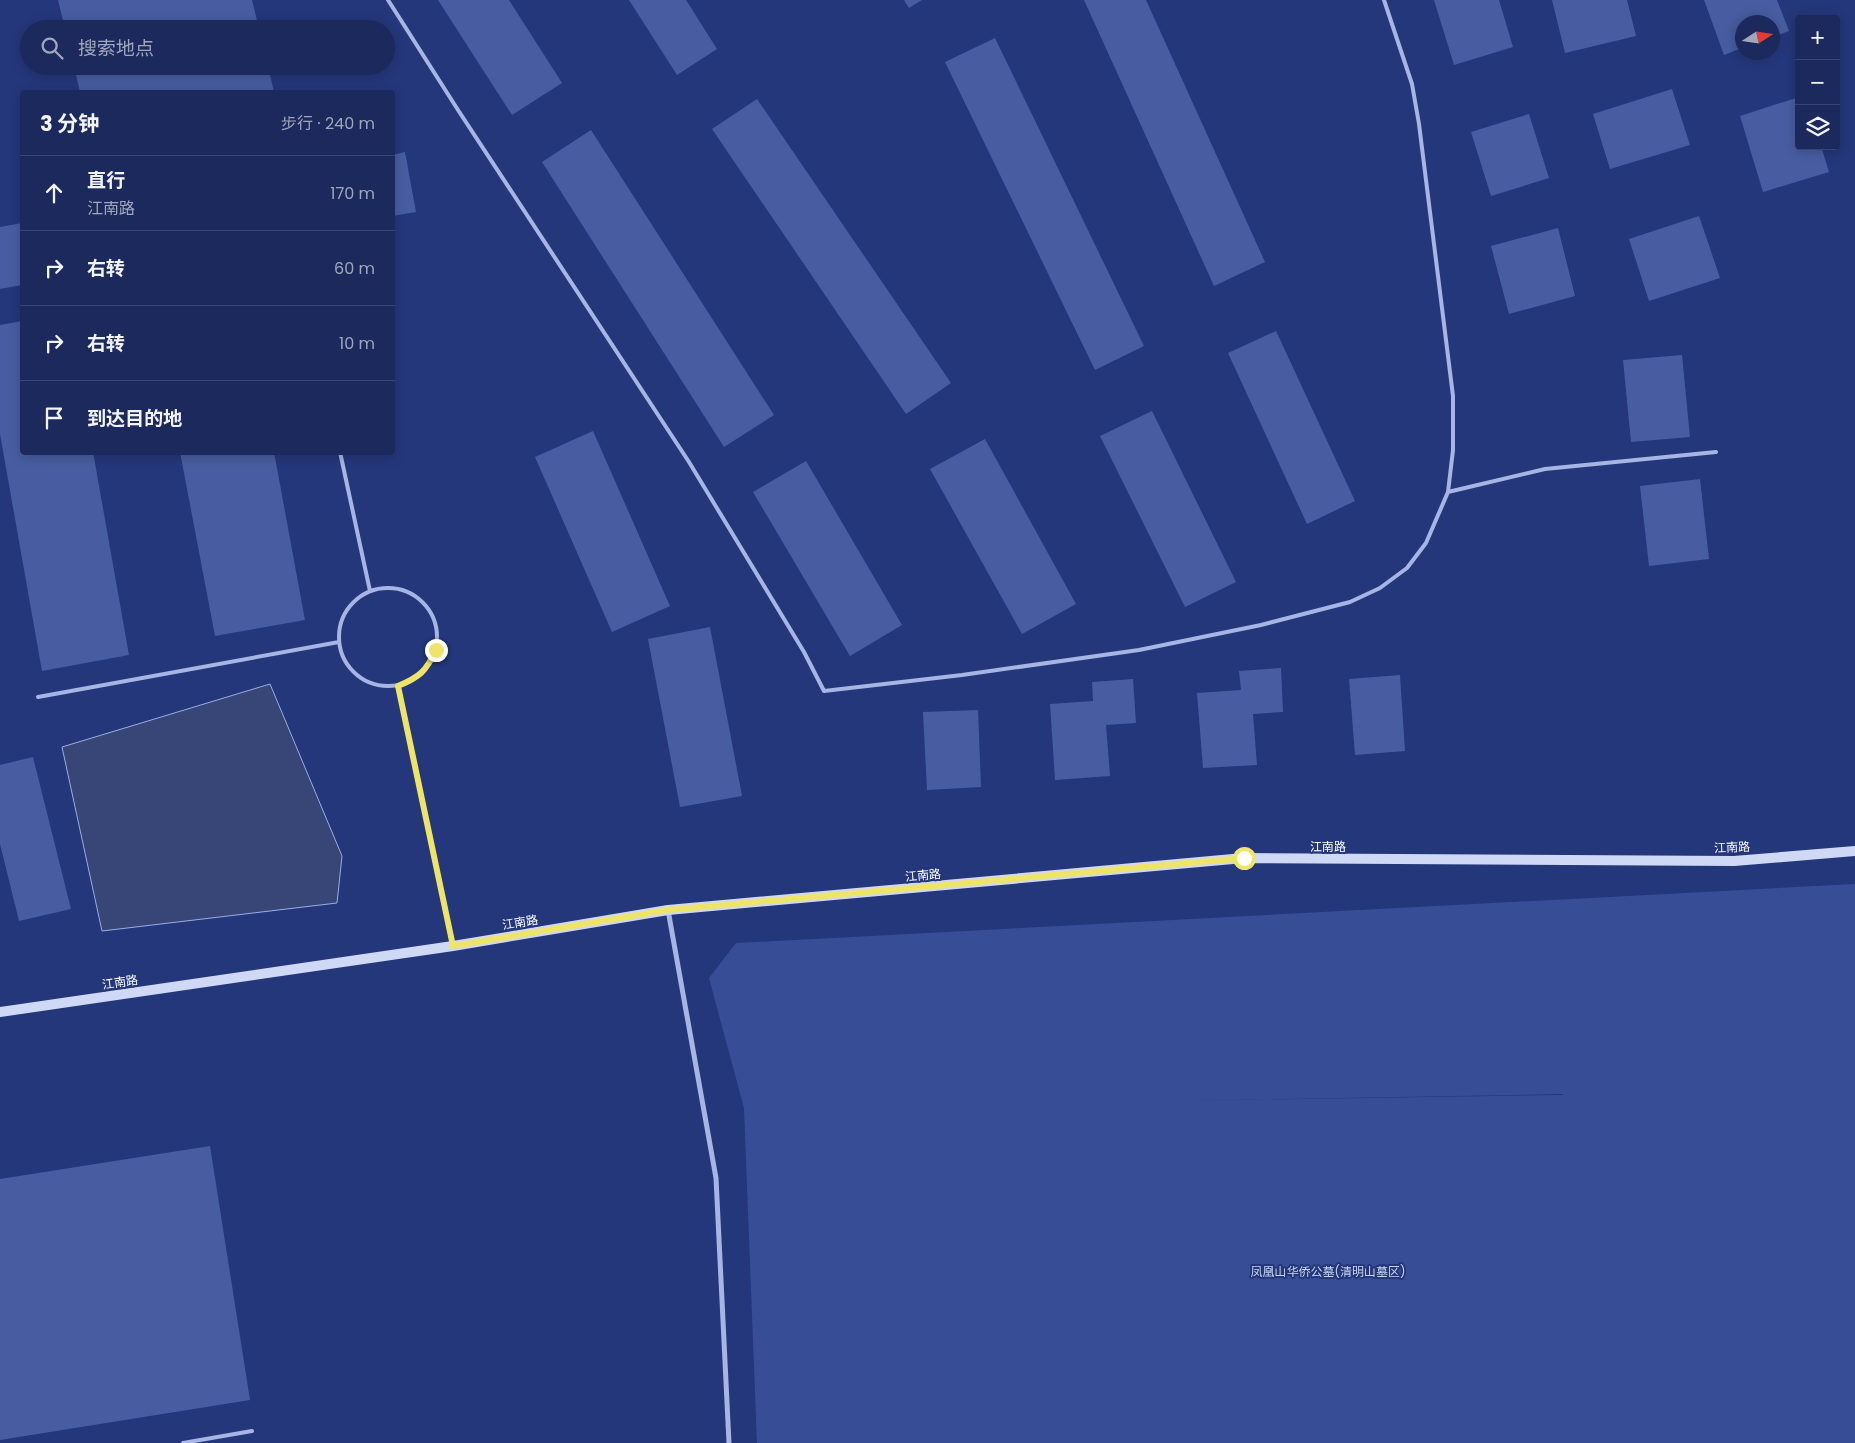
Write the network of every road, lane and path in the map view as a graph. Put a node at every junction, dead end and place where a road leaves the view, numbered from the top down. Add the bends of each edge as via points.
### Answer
1 (388, 0) edge
2 (1384, 0) edge
3 (1716, 452) dead end
4 (341, 455) edge
5 (1448, 492) junction
6 (370, 591) junction
7 (339, 642) junction
8 (398, 686) junction
9 (38, 697) dead end
10 (1855, 851) edge
11 (668, 910) junction
12 (453, 946) junction
13 (0, 1012) edge
14 (252, 1431) dead end
15 (183, 1443) edge
16 (729, 1443) edge

1 - 5 lane via 689,462 804,652 824,691 962,676 1139,650 1261,625 1350,602 1380,588 1407,568 1426,543
2 - 5 lane via 1412,84 1419,124 1453,396 1453,450
3 - 5 lane via 1545,469
4 - 6 lane
6 - 7 lane via 356,599 346,611 340,626
6 - 8 lane via 388,588 406,591 421,600 433,615 437,632 436,650 428,667 415,679
7 - 8 lane via 343,657 366,681
7 - 9 lane
8 - 12 lane
10 - 11 main road, 江南路 via 1734,861 1244,858
11 - 12 main road, 江南路
11 - 16 street via 716,1178
12 - 13 main road, 江南路
14 - 15 lane

